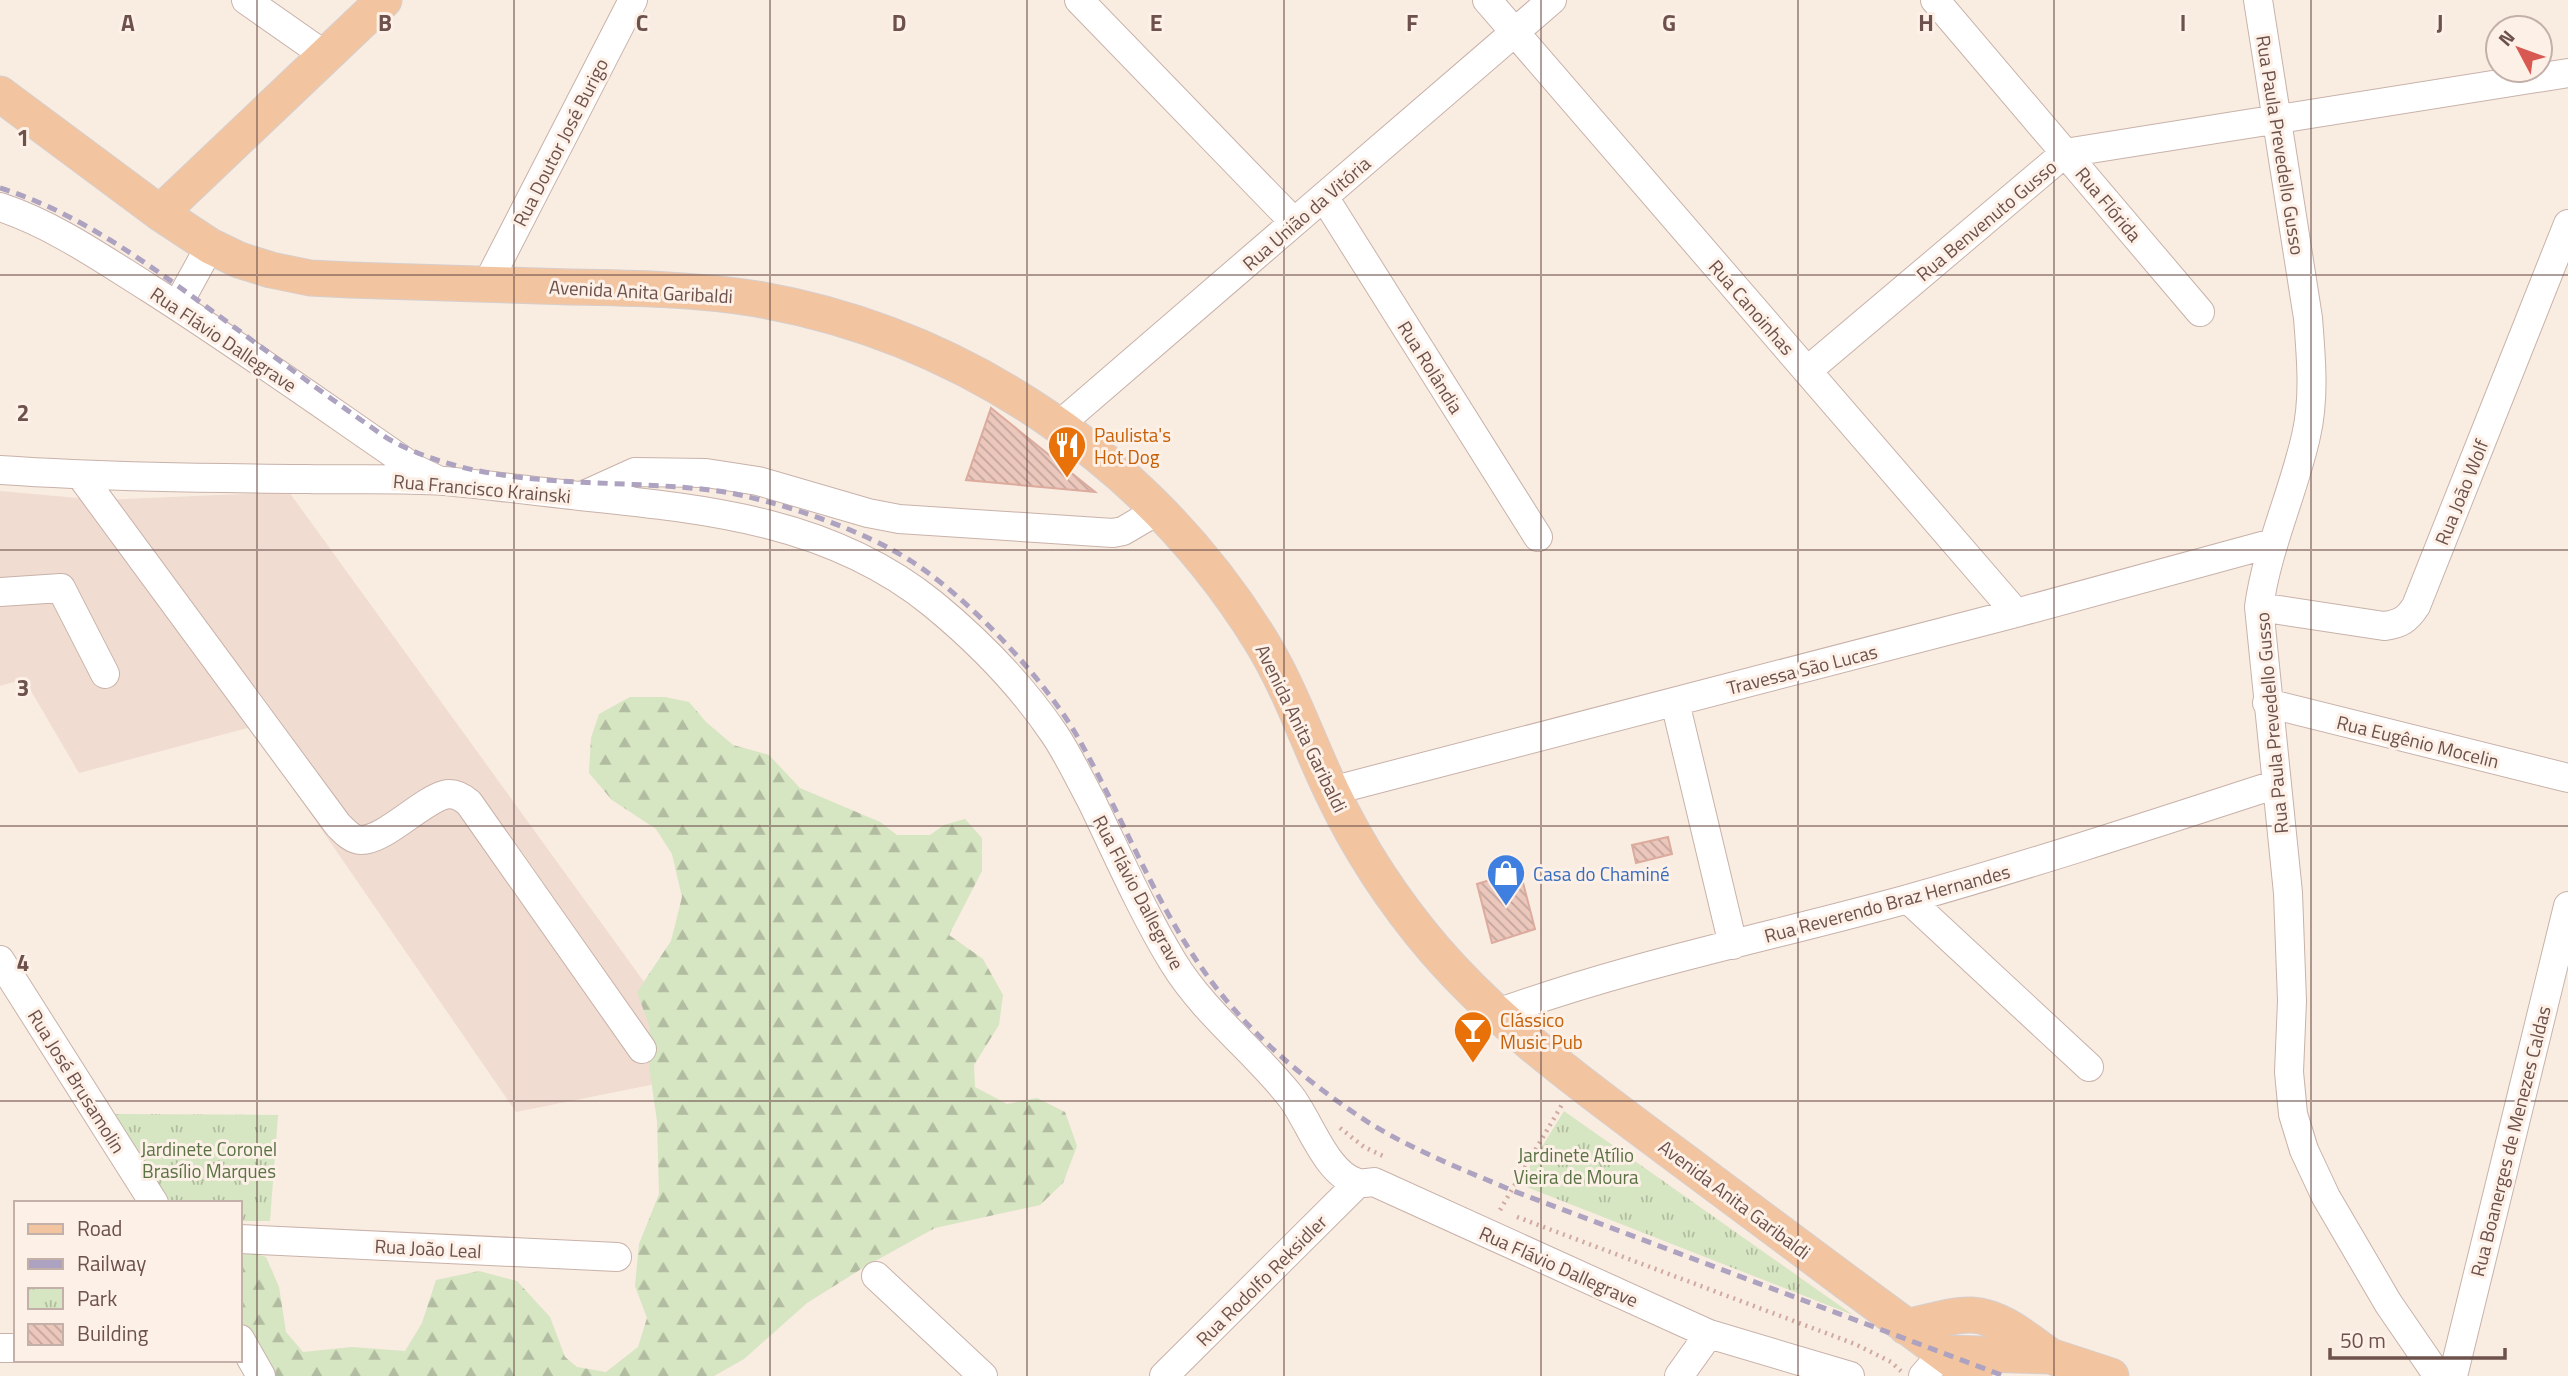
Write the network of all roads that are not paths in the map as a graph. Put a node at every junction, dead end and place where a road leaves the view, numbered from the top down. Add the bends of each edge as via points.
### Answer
1 (246, 0) edge
2 (384, 0) edge
3 (633, 0) edge
4 (1079, 0) edge
5 (1487, 0) edge
6 (1552, 0) edge
7 (1935, 0) edge
8 (2258, 0) edge
9 (1515, 32) junction
10 (326, 56) junction
11 (2568, 73) edge
12 (0, 94) edge
13 (2277, 118) junction
14 (2065, 153) junction
15 (1324, 197) junction
16 (0, 207) edge
17 (160, 214) junction
18 (1294, 222) junction
19 (2568, 223) edge
20 (210, 246) junction
21 (488, 284) junction
22 (177, 306) junction
23 (2200, 312) dead end
24 (1807, 371) junction
25 (1059, 425) junction
26 (0, 470) edge
27 (81, 476) junction
28 (441, 481) junction
29 (582, 496) junction
30 (1157, 511) junction
31 (1538, 537) dead end
32 (2273, 543) junction
33 (0, 592) edge
34 (2259, 607) junction
35 (2017, 614) junction
36 (105, 674) dead end
37 (1675, 702) junction
38 (2267, 703) junction
39 (2568, 778) edge
40 (2277, 784) junction
41 (1331, 791) junction
42 (1908, 899) junction
43 (2568, 906) edge
44 (1733, 945) junction
45 (0, 960) edge
46 (1495, 1014) junction
47 (642, 1049) dead end
48 (2090, 1067) dead end
49 (1358, 1184) junction
50 (153, 1201) edge
51 (242, 1240) edge
52 (617, 1257) dead end
53 (876, 1276) dead end
54 (1906, 1327) junction
55 (1709, 1334) junction
56 (242, 1345) edge
57 (2030, 1362) edge
58 (1933, 1365) edge
59 (261, 1376) edge
60 (983, 1376) edge
61 (1164, 1376) edge
62 (1679, 1376) edge
63 (1850, 1376) edge
64 (1974, 1376) edge
65 (2110, 1376) edge
66 (2438, 1376) edge
67 (2453, 1376) edge

1 - 10 street
2 - 10 main road
3 - 21 street, Rua Doutor José Burigo
4 - 18 street
5 - 9 street, Rua Canoinhas
6 - 9 street, Rua União da Vitória
7 - 14 street, Rua Flórida
8 - 13 street, Rua Paula Prevedello Gusso
9 - 15 street, Rua União da Vitória
9 - 24 street, Rua Canoinhas
10 - 17 main road
11 - 13 street, Rua Benvenuto Gusso
12 - 17 main road, Avenida Anita Garibaldi
13 - 14 street, Rua Benvenuto Gusso
13 - 32 street, Rua Paula Prevedello Gusso via 2308,318 2312,402 2307,435
14 - 23 street, Rua Flórida
14 - 24 street, Rua Benvenuto Gusso
15 - 18 street, Rua União da Vitória
15 - 31 street, Rua Rolândia
16 - 22 street, Rua Flávio Dallegrave via 73,241
17 - 20 main road, Avenida Anita Garibaldi
18 - 25 street, Rua União da Vitória
19 - 34 street, Rua João Wolf via 2409,617 2384,626
20 - 21 main road, Avenida Anita Garibaldi via 239,260 310,278
20 - 22 street
21 - 25 main road, Avenida Anita Garibaldi via 681,290 808,310 940,356 985,378
22 - 28 street, Rua Flávio Dallegrave via 417,470
24 - 35 street, Rua Canoinhas
25 - 30 main road, Avenida Anita Garibaldi
26 - 27 street, Rua Francisco Krainski
27 - 28 street, Rua Francisco Krainski
27 - 47 street via 338,825 360,840 375,836 444,795 459,795
28 - 29 street, Rua Francisco Krainski
29 - 30 street, Rua Francisco Krainski via 635,472 706,473 758,481 868,513 925,522 1113,533
29 - 49 street, Rua Flávio Dallegrave via 732,516 816,537 895,575 974,640 1056,735 1176,966 1224,1027 1281,1084 1331,1164
30 - 41 main road, Avenida Anita Garibaldi via 1215,577 1261,642
32 - 34 street, Rua Paula Prevedello Gusso
32 - 35 street, Travessa São Lucas
33 - 36 street via 61,588
34 - 38 street, Rua Paula Prevedello Gusso
35 - 37 street, Travessa São Lucas
37 - 41 street, Travessa São Lucas
37 - 44 street
38 - 39 street, Rua Eugênio Mocelin
38 - 40 street, Rua Paula Prevedello Gusso
40 - 42 street, Rua Reverendo Braz Hernandes
40 - 66 street, Rua Paula Prevedello Gusso via 2291,946 2293,1114 2332,1209
41 - 46 main road, Avenida Anita Garibaldi via 1401,909
42 - 44 street, Rua Reverendo Braz Hernandes
42 - 48 street
43 - 67 street, Rua Boanerges de Menezes Caldas
44 - 46 street, Rua Reverendo Braz Hernandes via 1556,992
45 - 50 street, Rua José Brusamolin
46 - 54 main road, Avenida Anita Garibaldi via 1580,1084
49 - 55 street, Rua Flávio Dallegrave via 1374,1182
49 - 61 street, Rua Rodolfo Reksidler
51 - 52 street, Rua João Leal
53 - 60 street
54 - 57 main road via 1982,1317 2010,1328
54 - 58 main road, Avenida Anita Garibaldi
55 - 62 street
55 - 63 street, Rua Flávio Dallegrave
56 - 59 street
57 - 58 main road
57 - 65 main road
58 - 64 main road, Avenida Anita Garibaldi

